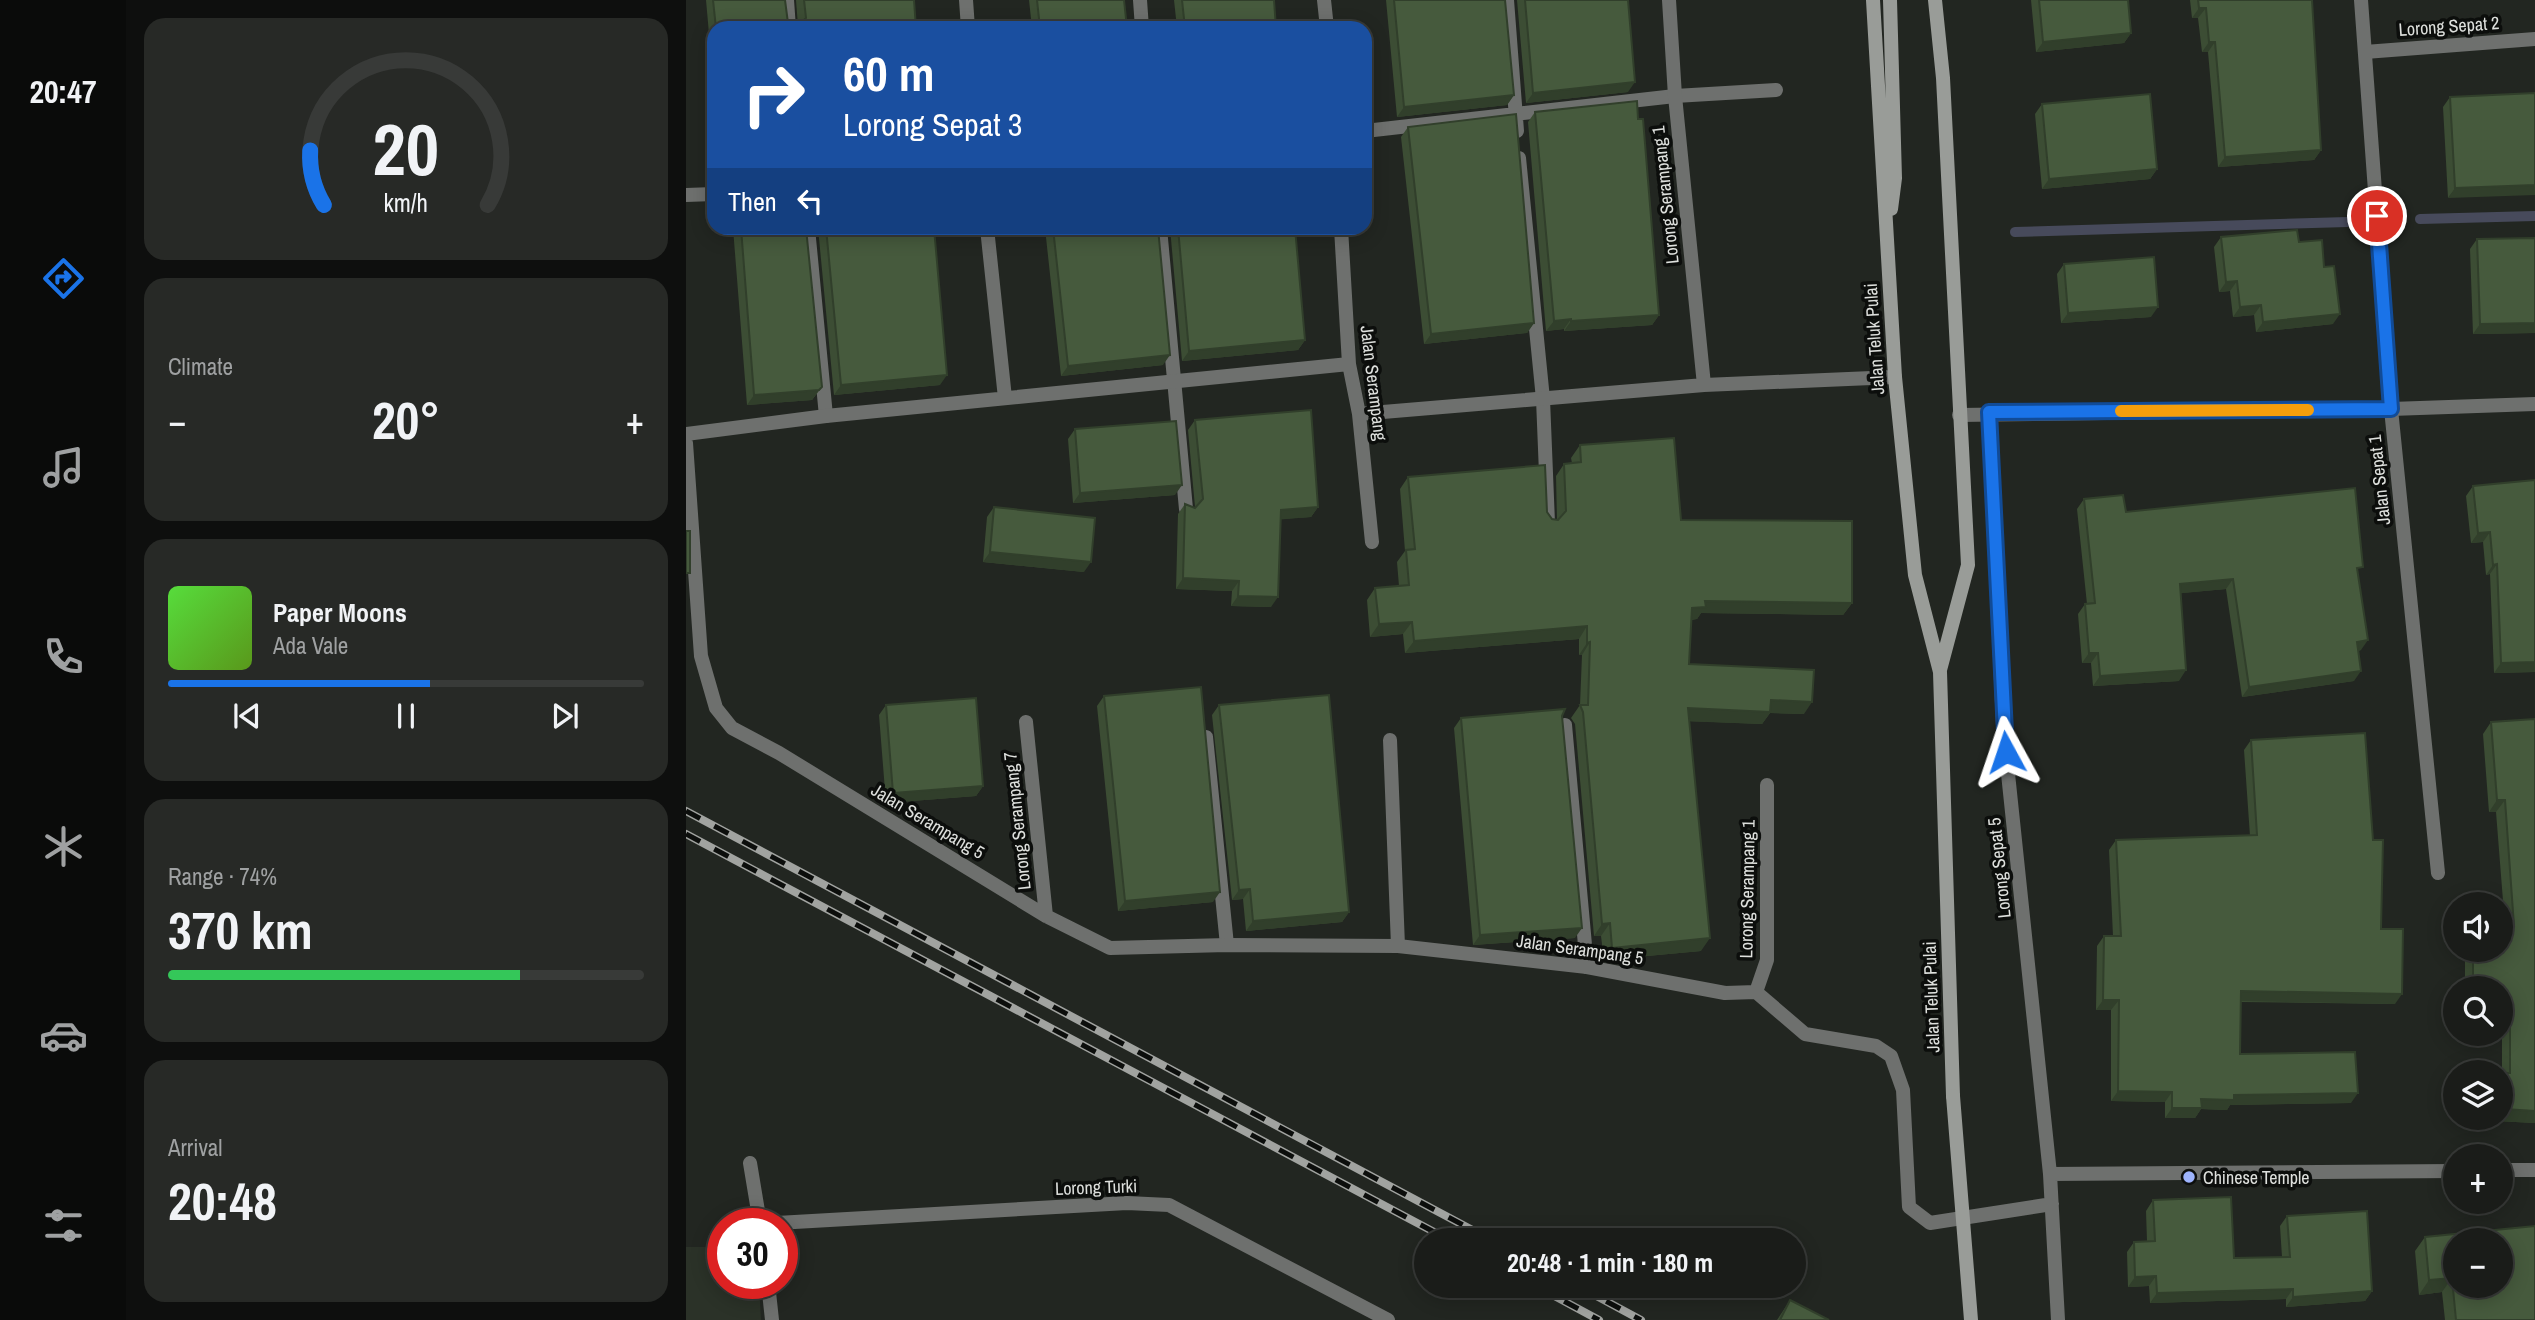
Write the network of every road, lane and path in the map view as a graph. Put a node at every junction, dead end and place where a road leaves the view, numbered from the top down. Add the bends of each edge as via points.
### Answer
1 (787, 0) edge
2 (966, 0) edge
3 (1140, 0) edge
4 (1324, 0) edge
5 (1507, 0) edge
6 (1669, 0) edge
7 (1873, 0) edge
8 (1890, 0) edge
9 (1935, 0) edge
10 (2361, 0) edge
11 (788, 21) edge
12 (968, 21) edge
13 (1142, 21) edge
14 (1326, 21) edge
15 (2535, 39) edge
16 (2365, 52) junction
17 (1776, 90) dead end
18 (1675, 96) junction
19 (1515, 112) junction
20 (1372, 130) edge
21 (707, 194) edge
22 (686, 195) edge
23 (809, 235) edge
24 (988, 235) edge
25 (1161, 235) edge
26 (1341, 235) edge
27 (1887, 248) junction
28 (1349, 364) junction
29 (1895, 377) junction
30 (1176, 380) junction
31 (1704, 386) junction
32 (1005, 398) junction
33 (1543, 399) junction
34 (2535, 404) edge
35 (2391, 409) junction
36 (1989, 412) junction
37 (1359, 414) junction
38 (1959, 415) junction
39 (827, 416) junction
40 (686, 434) edge
41 (686, 443) edge
42 (1185, 509) edge
43 (1548, 523) edge
44 (1372, 542) dead end
45 (1940, 672) junction
46 (1204, 721) edge
47 (1026, 722) dead end
48 (1564, 725) edge
49 (1390, 740) dead end
50 (1767, 785) dead end
51 (2438, 873) dead end
52 (1046, 916) junction
53 (1227, 944) junction
54 (1398, 946) junction
55 (1587, 967) junction
56 (1756, 992) junction
57 (750, 1163) dead end
58 (2513, 1170) edge
59 (2535, 1170) edge
60 (2443, 1171) edge
61 (2050, 1174) junction
62 (2052, 1204) junction
63 (758, 1208) edge
64 (798, 1222) edge
65 (770, 1299) edge
66 (772, 1320) edge
67 (1388, 1320) edge
68 (1971, 1320) edge
69 (2058, 1320) edge

1 - 11 street
2 - 12 street
3 - 13 street
4 - 14 street
5 - 19 street
6 - 18 street, Lorong Serampang 1
7 - 27 main road, Jalan Teluk Pulai
8 - 27 main road via 1895,178
9 - 38 main road, Jalan Teluk Pulai
10 - 16 street, Jalan Sepat 1
15 - 16 street, Lorong Sepat 2
16 - 35 street, Jalan Sepat 1
17 - 18 street
18 - 19 street
18 - 31 street, Lorong Serampang 1
19 - 20 street
19 - 33 street
21 - 22 street
23 - 39 street
24 - 32 street
25 - 30 street
26 - 28 street, Jalan Serampang
27 - 29 main road, Jalan Teluk Pulai
28 - 30 street
28 - 37 street, Jalan Serampang
29 - 31 street
29 - 45 main road, Jalan Teluk Pulai via 1915,575
30 - 32 street
30 - 42 street
31 - 33 street
32 - 39 street
33 - 37 street
33 - 43 street
34 - 35 street
35 - 36 street
35 - 51 street, Jalan Sepat 1
36 - 38 street
36 - 61 street, Lorong Sepat 5 via 2003,726
37 - 44 street, Jalan Serampang
38 - 45 main road, Jalan Teluk Pulai via 1968,565
39 - 40 street
41 - 52 street, Jalan Serampang 5 via 701,656 716,708 732,728
45 - 68 main road, Jalan Teluk Pulai, bridge via 1953,1096
46 - 53 street
47 - 52 street, Lorong Serampang 7
48 - 55 street
49 - 54 street
50 - 56 street, Lorong Serampang 1 via 1767,960
52 - 53 street, Jalan Serampang 5 via 1110,948
53 - 54 street, Jalan Serampang 5
54 - 55 street, Jalan Serampang 5
55 - 56 street, Jalan Serampang 5 via 1725,993
56 - 62 street via 1805,1034 1875,1046 1891,1056 1903,1090 1909,1207 1930,1223
57 - 63 street
58 - 59 street
60 - 61 street
61 - 62 street, Lorong Sepat 5
62 - 69 street, Lorong Sepat 5
64 - 67 street, Lorong Turki via 1127,1203 1168,1205
65 - 66 street

